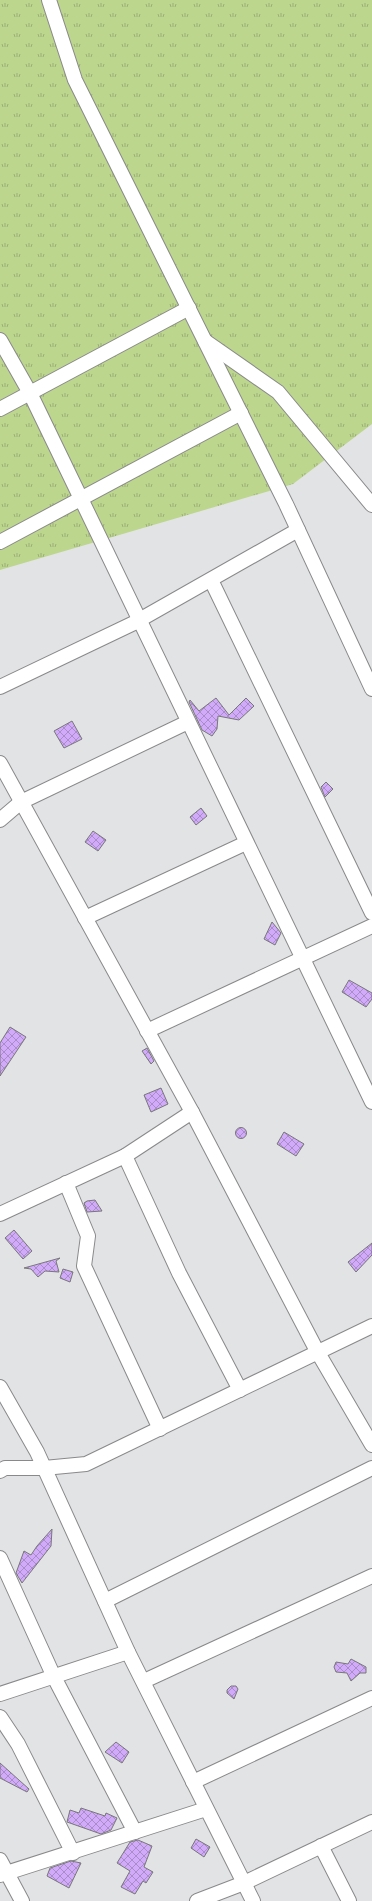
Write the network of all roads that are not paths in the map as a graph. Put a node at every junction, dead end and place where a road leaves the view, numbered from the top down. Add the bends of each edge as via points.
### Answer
1 (49, 0) edge
2 (189, 308) junction
3 (0, 340) edge
4 (203, 340) junction
5 (30, 393) junction
6 (0, 409) edge
7 (241, 413) junction
8 (81, 499) junction
9 (372, 504) edge
10 (298, 530) junction
11 (0, 542) edge
12 (211, 580) junction
13 (139, 620) junction
14 (0, 688) edge
15 (372, 688) edge
16 (188, 722) junction
17 (0, 763) edge
18 (22, 802) junction
19 (0, 820) edge
20 (246, 843) junction
21 (372, 913) edge
22 (85, 918) junction
23 (372, 926) edge
24 (302, 958) junction
25 (147, 1031) junction
26 (372, 1102) edge
27 (192, 1112) junction
28 (125, 1156) junction
29 (66, 1183) junction
30 (0, 1214) edge
31 (372, 1326) edge
32 (317, 1351) junction
33 (0, 1387) edge
34 (240, 1390) junction
35 (160, 1428) junction
36 (372, 1445) edge
37 (44, 1468) junction
38 (372, 1468) edge
39 (0, 1470) edge
40 (0, 1558) edge
41 (372, 1576) edge
42 (105, 1601) junction
43 (128, 1652) junction
44 (54, 1676) junction
45 (144, 1681) junction
46 (0, 1694) edge
47 (372, 1698) edge
48 (0, 1716) edge
49 (193, 1782) junction
50 (206, 1809) junction
51 (372, 1822) edge
52 (135, 1832) junction
53 (321, 1846) junction
54 (73, 1853) junction
55 (2, 1869) edge
56 (244, 1883) junction
57 (22, 1901) edge
58 (197, 1901) edge
59 (253, 1901) edge
60 (349, 1901) edge

1 - 2 street via 75,80
2 - 4 street
2 - 5 street
3 - 5 street
4 - 7 street
4 - 9 street via 278,392
5 - 6 street
5 - 8 street
7 - 8 street
7 - 10 street
8 - 11 street
8 - 13 street
10 - 12 street
10 - 15 street
12 - 13 street
12 - 21 street
13 - 14 street
13 - 16 street
16 - 18 street
16 - 20 street
17 - 18 street
18 - 19 street
18 - 22 street
20 - 22 street
20 - 24 street
22 - 25 street
23 - 24 street
24 - 25 street
24 - 26 street
25 - 27 street
27 - 28 street
27 - 32 street
28 - 29 street
28 - 34 street via 179,1274
29 - 30 street
29 - 35 street via 88,1236 84,1266
31 - 32 street
32 - 34 street
32 - 36 street
33 - 37 street
34 - 35 street
35 - 37 street via 86,1464
37 - 39 street
37 - 42 street
38 - 42 street
40 - 44 street
41 - 45 street
42 - 43 street
43 - 44 street
43 - 45 street
44 - 46 street
44 - 52 street
45 - 49 street
47 - 49 street
48 - 54 street via 18,1744
49 - 50 street
50 - 52 street
50 - 56 street
51 - 53 street
52 - 54 street
53 - 56 street
53 - 60 street
54 - 55 street
55 - 57 street
56 - 58 street
56 - 59 street

